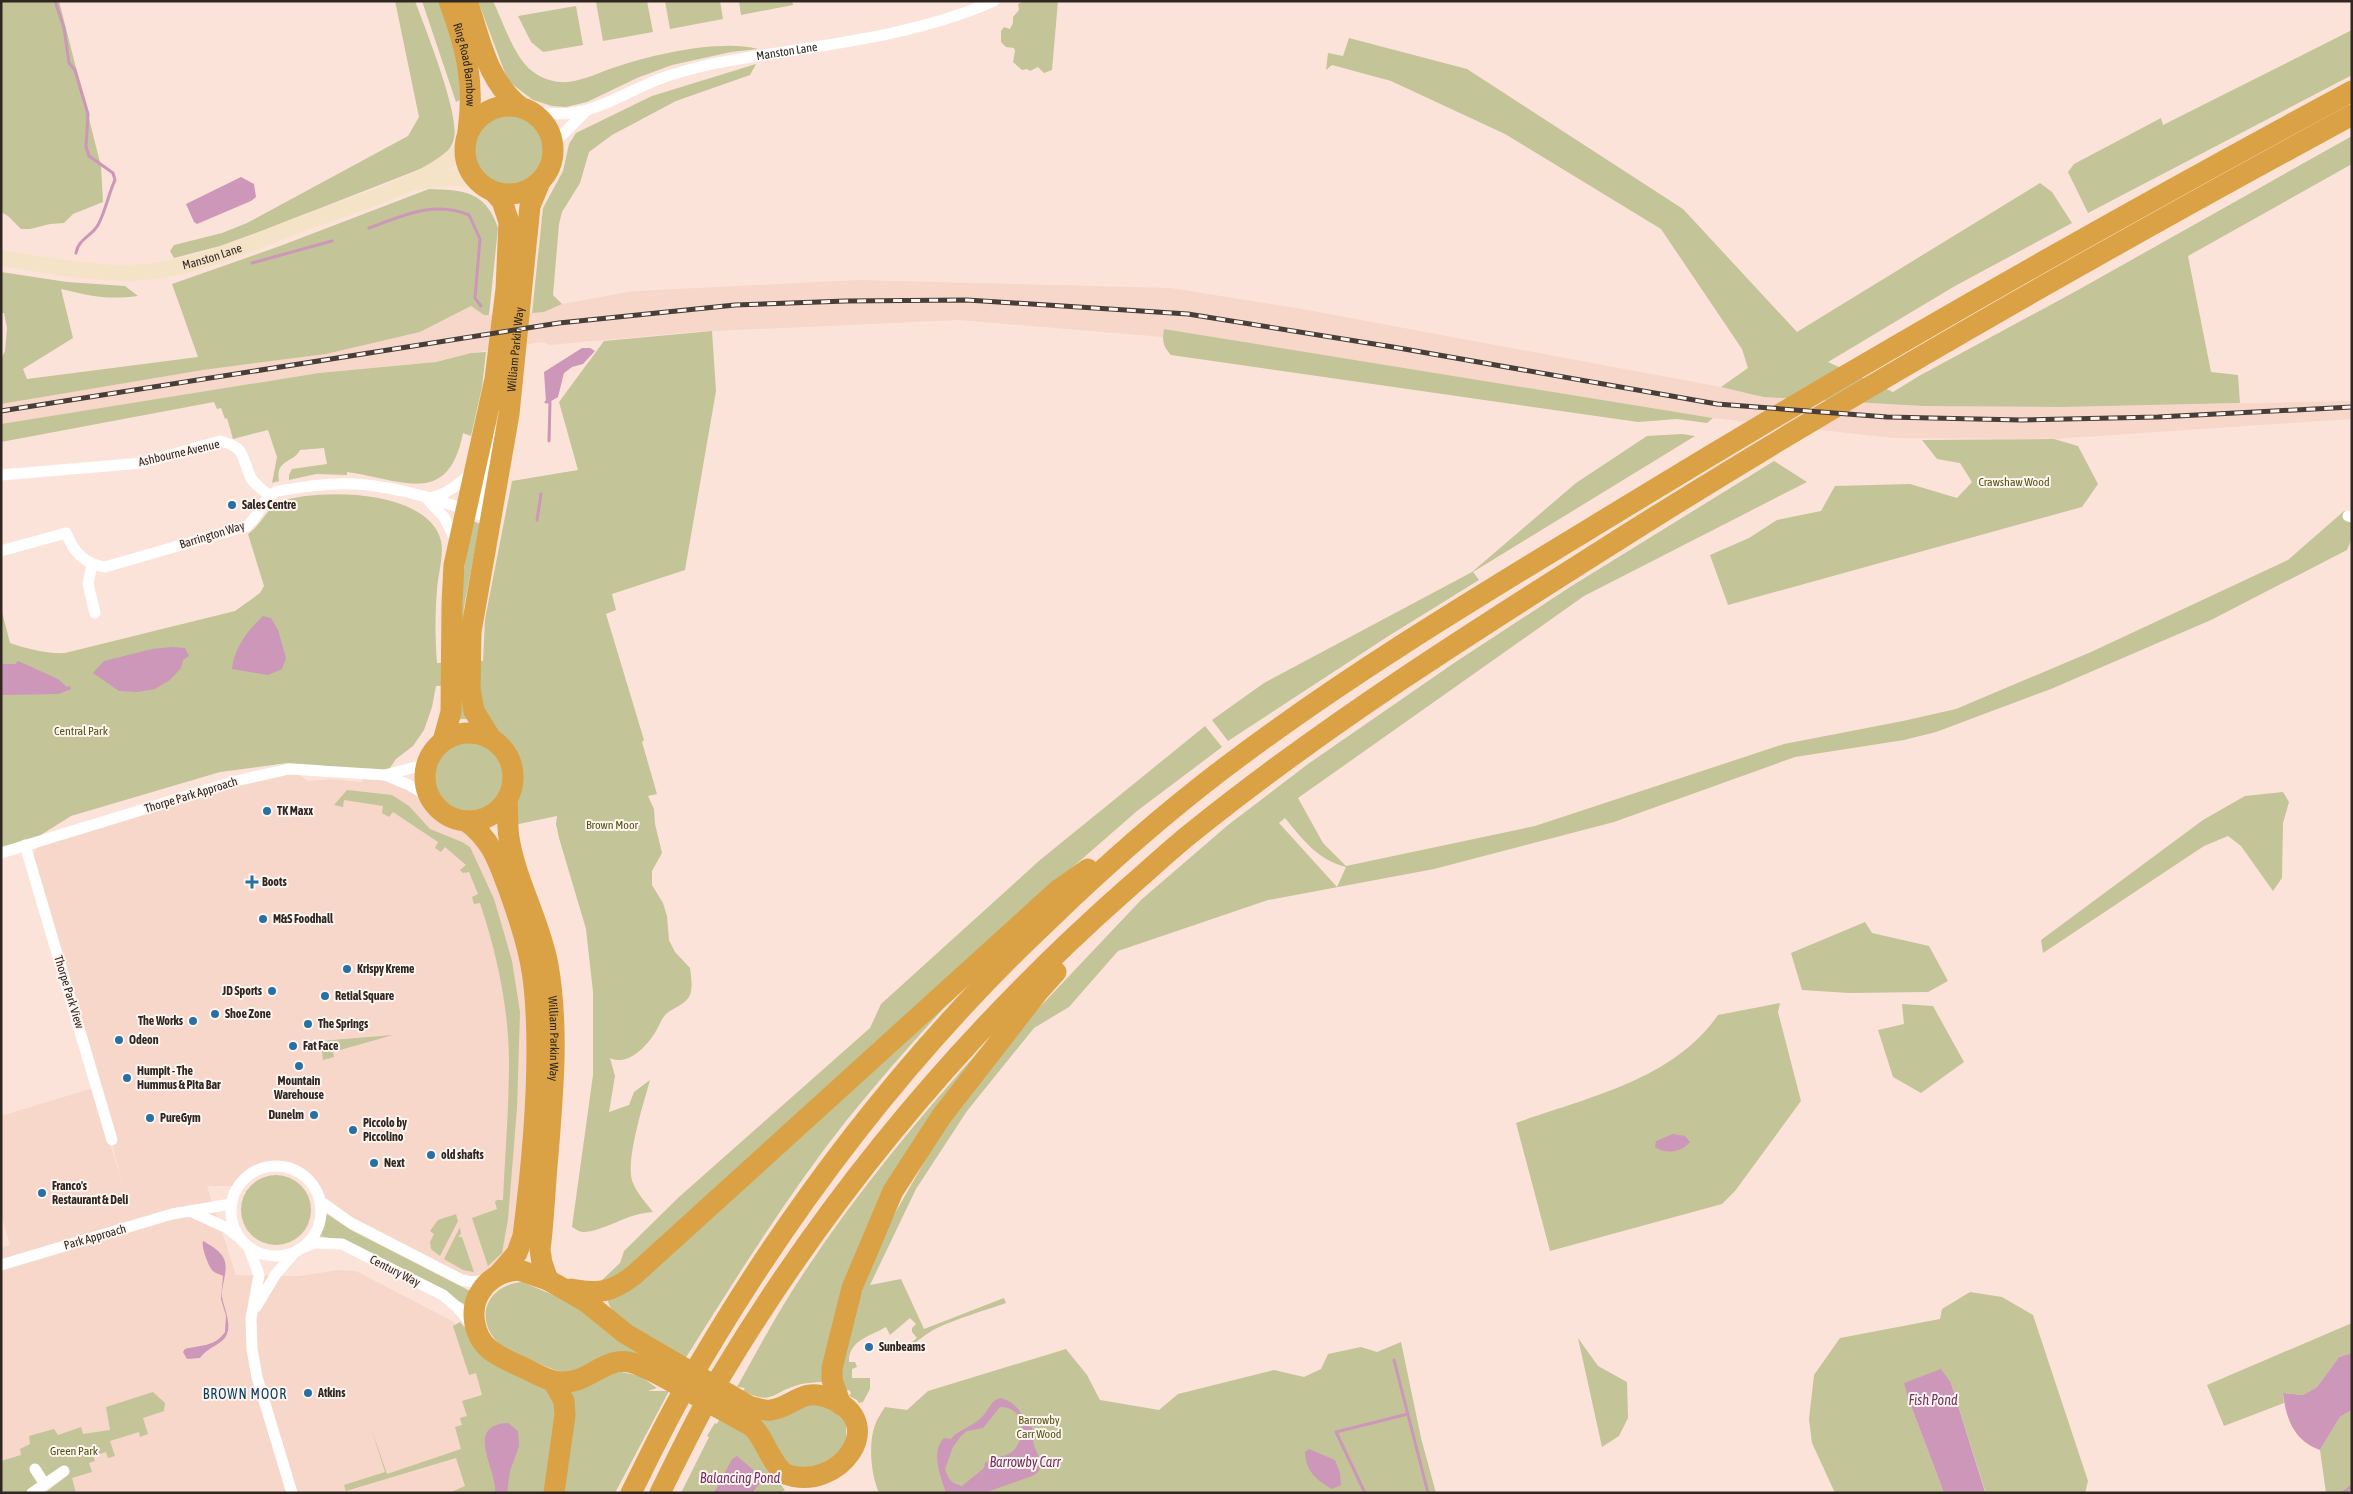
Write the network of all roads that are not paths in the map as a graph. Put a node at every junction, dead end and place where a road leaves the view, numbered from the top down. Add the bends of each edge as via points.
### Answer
1 (449, 1) edge
2 (467, 1) edge
3 (994, 1) edge
4 (2352, 91) edge
5 (525, 109) junction
6 (585, 112) junction
7 (2352, 115) edge
8 (466, 138) junction
9 (553, 144) junction
10 (412, 182) junction
11 (540, 182) junction
12 (486, 187) junction
13 (1, 258) edge
14 (514, 289) junction
15 (503, 379) junction
16 (475, 469) junction
17 (1, 475) edge
18 (269, 495) junction
19 (425, 498) junction
20 (476, 514) junction
21 (458, 550) junction
22 (1, 551) edge
23 (92, 565) junction
24 (95, 612) dead end
25 (490, 737) junction
26 (443, 741) junction
27 (427, 764) junction
28 (385, 775) junction
29 (430, 797) junction
30 (507, 800) junction
31 (1170, 812) junction
32 (466, 821) junction
33 (1191, 833) junction
34 (25, 845) junction
35 (1, 853) edge
36 (112, 1140) dead end
37 (320, 1201) junction
38 (231, 1204) junction
39 (190, 1211) junction
40 (240, 1239) junction
41 (249, 1248) junction
42 (299, 1250) junction
43 (1, 1265) edge
44 (495, 1277) junction
45 (556, 1284) junction
46 (252, 1313) junction
47 (476, 1329) junction
48 (553, 1380) junction
49 (841, 1405) junction
50 (34, 1469) dead end
51 (64, 1471) dead end
52 (44, 1483) junction
53 (814, 1484) junction
54 (32, 1493) edge
55 (292, 1493) edge
56 (554, 1493) edge
57 (631, 1493) edge
58 (660, 1493) edge
59 (790, 1493) edge

1 - 8 highway, Ring Road Barnbow via 469,67 471,97
2 - 5 highway, Ring Road Barnbow via 492,75 501,88
3 - 6 street, Manston Lane via 907,29 683,71
4 - 31 highway via 2168,191 1853,370 1710,456 1386,656 1222,770
5 - 6 street, Manston Lane via 558,115
5 - 8 highway via 505,105 485,112
5 - 9 highway via 542,119
6 - 9 street, Manston Lane
7 - 33 highway via 2179,209 1747,459 1401,681 1293,756
8 - 10 street, Manston Lane via 450,161
8 - 12 highway via 465,159 470,172
9 - 11 highway via 553,158
10 - 12 street, Manston Lane via 456,177
10 - 13 street, Manston Lane via 238,249 178,267 114,273
11 - 12 highway via 519,193 506,194
11 - 14 highway, William Parkin Way via 530,206
12 - 14 highway, William Parkin Way via 502,202 509,222
14 - 15 highway, William Parkin Way
15 - 16 highway, William Parkin Way
15 - 20 highway, William Parkin Way via 509,414
16 - 19 street via 448,491 437,497
16 - 20 highway, William Parkin Way
17 - 18 street, Ashbourne Avenue via 142,463 220,441 239,449 251,478
18 - 19 street via 340,484 386,489
18 - 23 street, Barrington Way via 256,519 247,526 105,567
19 - 20 street
19 - 21 street via 444,517
20 - 21 highway, William Parkin Way
20 - 25 highway, William Parkin Way via 470,689 474,710
21 - 26 highway, William Parkin Way via 452,603 450,712
22 - 23 street via 66,533 72,546
23 - 24 street via 88,584
25 - 26 highway via 466,732
25 - 30 highway via 500,744 512,764 514,777
26 - 27 highway via 434,749
27 - 28 street, Thorpe Park Approach
27 - 29 highway via 426,781
28 - 29 street, Thorpe Park Approach
28 - 34 street, Thorpe Park Approach via 289,769 236,781
29 - 32 highway via 453,818
30 - 32 highway via 490,816
30 - 45 highway, William Parkin Way via 509,838 539,926 552,1003 554,1057 540,1250 542,1263
31 - 45 highway via 1058,890 620,1286 601,1292
31 - 57 highway via 1050,918 954,1017 871,1111 749,1283 679,1398
32 - 44 highway, William Parkin Way via 487,840 497,857 524,938 534,984 537,1030 523,1236 517,1253
33 - 49 highway via 1038,992 941,1117 893,1191 852,1288 832,1368 832,1380
33 - 58 highway via 1061,948 977,1033 896,1126 825,1218 721,1375
34 - 35 street, Thorpe Park Approach
34 - 36 street, Thorpe Park View
37 - 38 street via 312,1184 301,1174 279,1166 249,1175 238,1186
37 - 42 street via 318,1227 312,1239
37 - 44 street, Century Way via 351,1223 462,1280 483,1281
38 - 39 street, Park Approach
38 - 40 street via 231,1216
39 - 40 street via 226,1228
39 - 43 street, Park Approach
40 - 41 street
41 - 42 street via 276,1256
41 - 46 street via 259,1275
42 - 46 street via 276,1274
42 - 47 street, Century Way via 315,1243 342,1244 443,1295
44 - 45 highway via 519,1270
44 - 47 highway, William Parkin Way via 485,1285 474,1304
45 - 49 highway via 596,1308 626,1334 749,1406 771,1410 814,1395
46 - 55 street via 252,1348 257,1377
47 - 48 highway via 496,1354
48 - 53 highway via 573,1381 619,1362 650,1370 753,1428 778,1467 794,1480
48 - 56 highway via 564,1401 565,1415
49 - 53 highway via 856,1426 856,1452 841,1474 825,1483
50 - 52 street
51 - 52 street
52 - 54 street
53 - 59 highway

